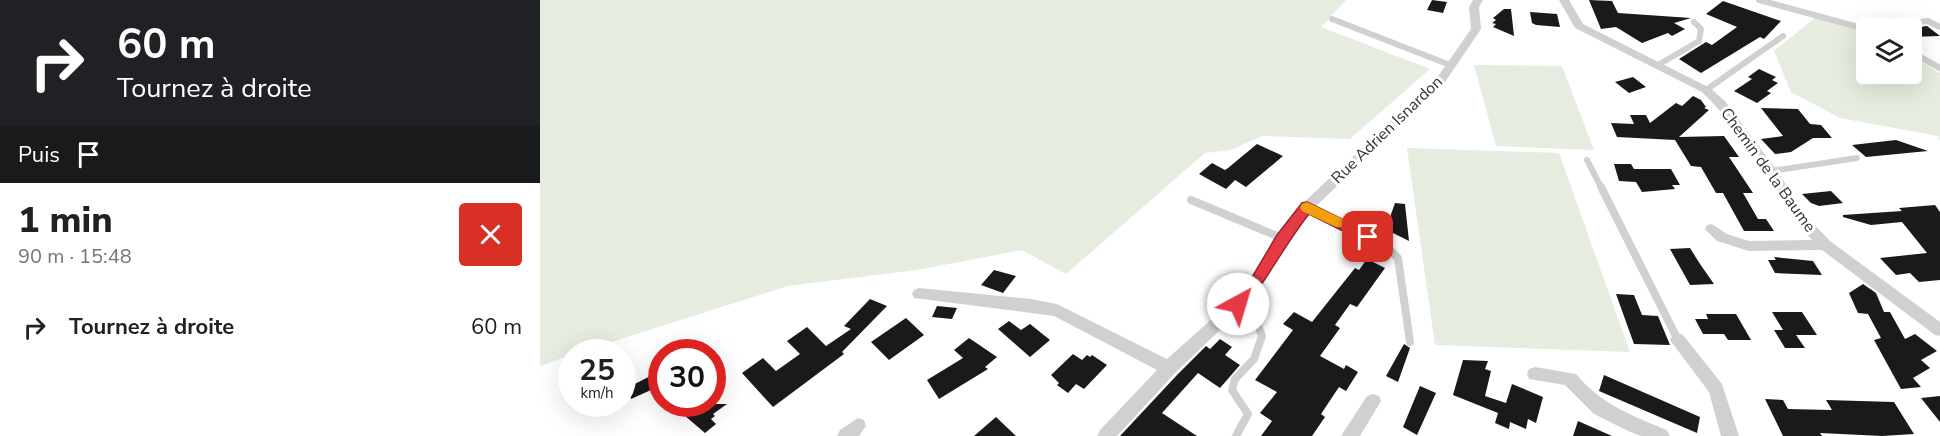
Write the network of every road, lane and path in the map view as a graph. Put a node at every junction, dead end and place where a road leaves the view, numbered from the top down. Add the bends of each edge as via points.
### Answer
1 (1478, 0) edge
2 (1564, 0) edge
3 (1759, 0) edge
4 (1332, 19) dead end
5 (1694, 22) dead end
6 (1922, 22) edge
7 (1856, 27) edge
8 (1940, 27) edge
9 (1783, 36) dead end
10 (1922, 58) edge
11 (1450, 65) junction
12 (1658, 65) junction
13 (1940, 68) edge
14 (1706, 90) junction
15 (1857, 158) dead end
16 (1587, 160) dead end
17 (1771, 171) junction
18 (1191, 200) dead end
19 (1307, 207) junction
20 (1712, 229) dead end
21 (1282, 238) junction
22 (1825, 245) junction
23 (919, 294) dead end
24 (1238, 304) junction
25 (1940, 330) edge
26 (1678, 340) joint
27 (1410, 342) dead end
28 (1168, 368) junction
29 (1535, 374) dead end
30 (1373, 401) dead end
31 (1106, 436) edge
32 (1236, 436) edge
33 (1350, 436) edge
34 (1661, 436) edge
35 (1730, 436) edge

1 - 11 street, Rue Adrien Isnardon via 1474,7 1476,29
2 - 12 street, Chemin de la Baume via 1579,26
3 - 7 lane
4 - 11 lane
5 - 12 lane via 1701,29 1699,41
6 - 8 lane
9 - 14 lane
10 - 13 lane
11 - 19 street, Rue Adrien Isnardon via 1441,80
12 - 14 street, Chemin de la Baume
14 - 17 street, Chemin de la Baume
15 - 17 lane
16 - 26 lane
17 - 22 street, Chemin de la Baume via 1802,221
18 - 21 lane
19 - 21 street, Rue Adrien Isnardon
19 - 27 lane via 1387,247 1398,258
20 - 22 street, Chemin de la Baume via 1719,237 1742,246
21 - 24 street, Rue Adrien Isnardon via 1256,283
22 - 25 street, Chemin de la Baume
23 - 28 street via 1057,310
24 - 28 street, Rue Adrien Isnardon
24 - 32 lane via 1257,323 1262,336 1254,359 1235,379 1232,390 1248,414
26 - 35 street via 1716,389
28 - 31 street, Rue Adrien Isnardon
29 - 34 street via 1570,379 1598,410
30 - 33 street

